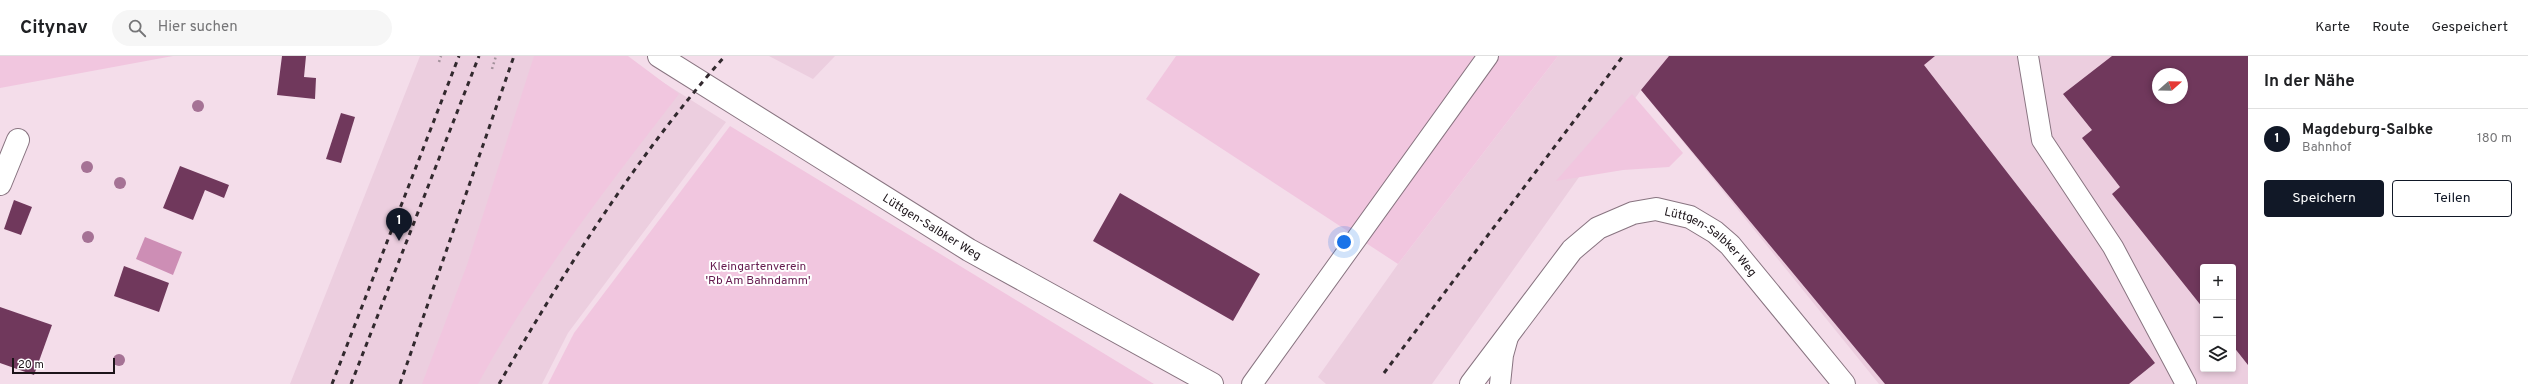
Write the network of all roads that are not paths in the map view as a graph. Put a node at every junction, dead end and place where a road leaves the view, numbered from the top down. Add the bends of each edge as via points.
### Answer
1 (659, 56) edge
2 (1488, 56) edge
3 (2028, 56) edge
4 (18, 140) dead end
5 (0, 184) edge
6 (1508, 337) junction
7 (1212, 384) edge
8 (1252, 384) edge
9 (1470, 384) edge
10 (1500, 384) edge
11 (1844, 384) edge
12 (2186, 384) edge

1 - 7 street, Lüttgen-Salbker Weg via 969,250
2 - 8 lane
3 - 12 lane via 2042,140 2113,247
4 - 5 street
6 - 9 street, Lüttgen-Salbker Weg
6 - 10 lane, Lüttgen-Salbker Weg
6 - 11 street, Lüttgen-Salbker Weg via 1572,250 1587,236 1622,216 1656,209 1690,217 1715,232 1730,245

